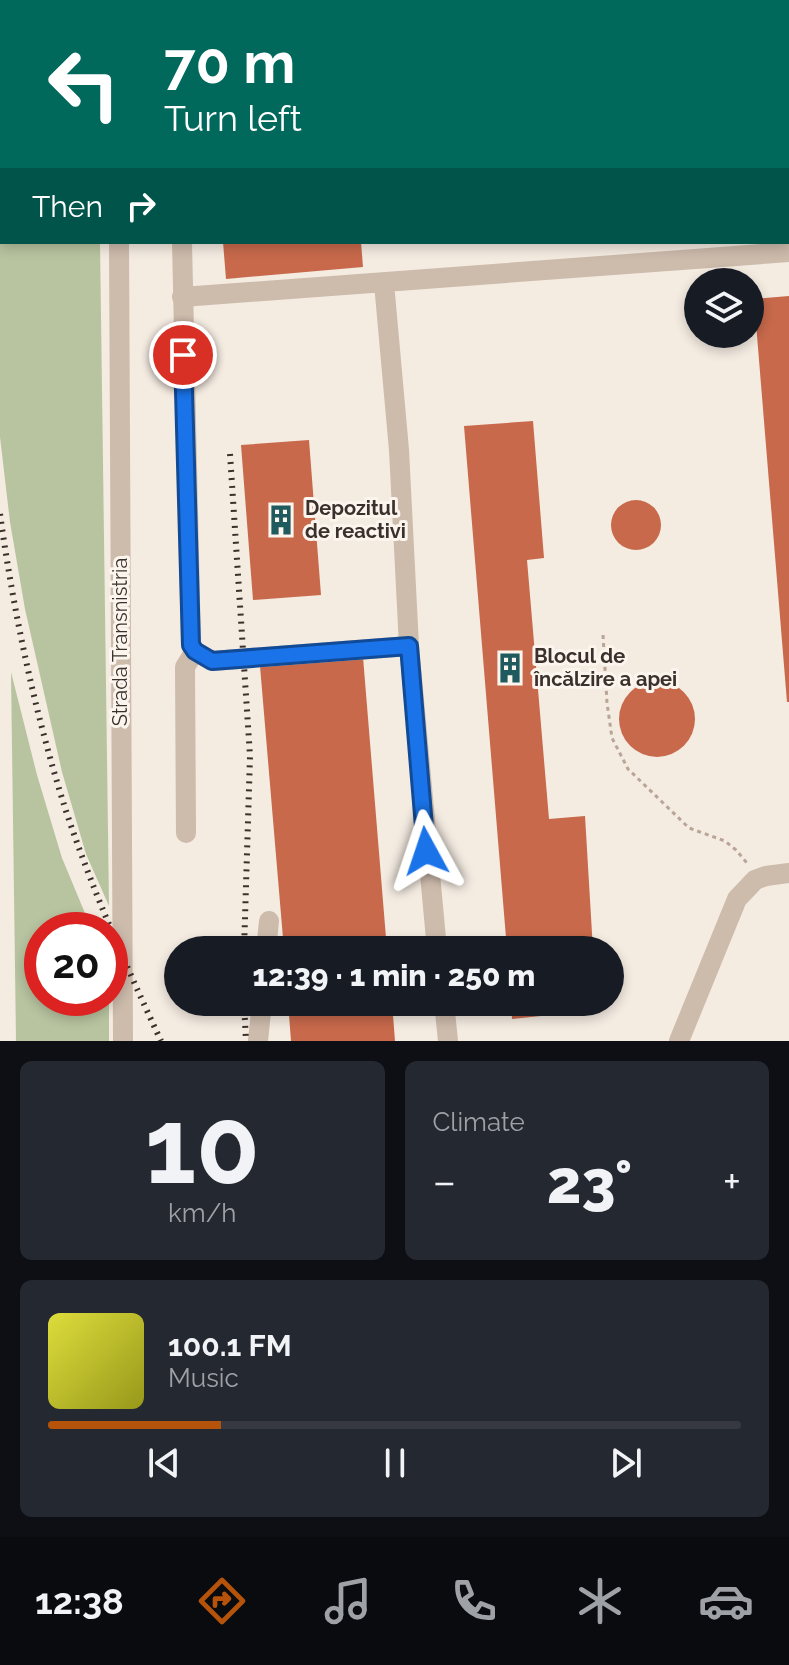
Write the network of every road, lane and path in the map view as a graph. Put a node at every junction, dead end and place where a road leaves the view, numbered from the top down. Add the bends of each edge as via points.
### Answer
1 (119, 244) edge
2 (182, 244) edge
3 (789, 252) edge
4 (384, 283) junction
5 (182, 297) junction
6 (603, 635) dead end
7 (409, 646) junction
8 (195, 651) junction
9 (186, 833) dead end
10 (789, 873) edge
11 (759, 879) junction
12 (269, 921) dead end
13 (267, 936) edge
14 (436, 936) edge
15 (261, 1016) edge
16 (445, 1016) edge
17 (123, 1041) edge
18 (258, 1041) edge
19 (448, 1041) edge
20 (679, 1041) edge

1 - 17 street, Strada Transnistria
2 - 5 street
3 - 4 street
4 - 5 street
4 - 7 street
5 - 8 street
6 - 11 path via 612,738 628,769 689,828 736,850
7 - 8 street via 212,661
7 - 14 street
8 - 9 street via 185,667
10 - 11 street
11 - 20 street via 737,899
12 - 13 street
15 - 18 street
16 - 19 street

